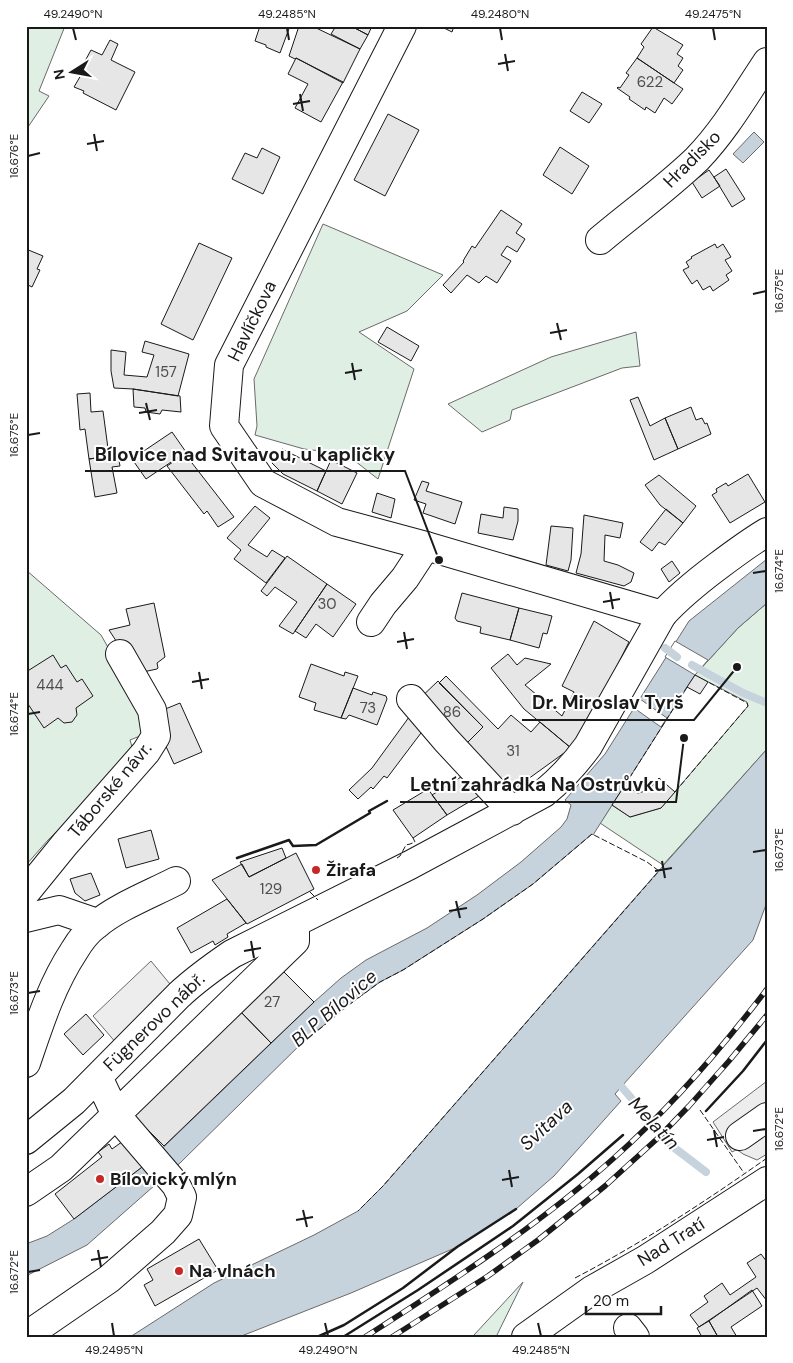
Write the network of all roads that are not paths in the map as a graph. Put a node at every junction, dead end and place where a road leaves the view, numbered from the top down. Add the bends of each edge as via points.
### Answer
1 (402, 26) edge
2 (767, 62) edge
3 (600, 240) dead end
4 (767, 532) edge
5 (426, 546) junction
6 (662, 615) junction
7 (371, 622) dead end
8 (120, 654) dead end
9 (411, 699) dead end
10 (512, 811) junction
11 (176, 880) dead end
12 (26, 892) edge
13 (26, 918) edge
14 (97, 923) junction
15 (295, 923) junction
16 (26, 1064) edge
17 (98, 1077) junction
18 (116, 1115) junction
19 (767, 1117) edge
20 (29, 1132) edge
21 (740, 1136) dead end
22 (767, 1181) edge
23 (26, 1192) edge
24 (26, 1336) edge
25 (526, 1337) edge

1 - 5 street, Havlíčkova via 228,365 224,426 263,483 337,522
2 - 3 street, Hradisko via 729,121 698,158
4 - 6 street, Fügnerovo nábř. via 693,585
5 - 6 street, Havlíčkova
5 - 7 street
6 - 10 street, Fügnerovo nábř. via 574,765 544,793
8 - 12 street, Táborské návr. via 152,710 156,736 146,752
9 - 10 street
10 - 15 street, Fügnerovo nábř.
11 - 14 street
13 - 14 street via 59,910
14 - 16 street via 85,933 62,969
15 - 17 street, Fügnerovo nábř. via 232,954 196,979
15 - 18 street via 295,941
17 - 18 street
17 - 20 street, Fügnerovo nábř. via 74,1101
18 - 23 street via 61,1168
18 - 24 street via 176,1185 182,1197 178,1215 108,1279
19 - 21 street
22 - 25 street, Nad Tratí via 645,1260 592,1290

